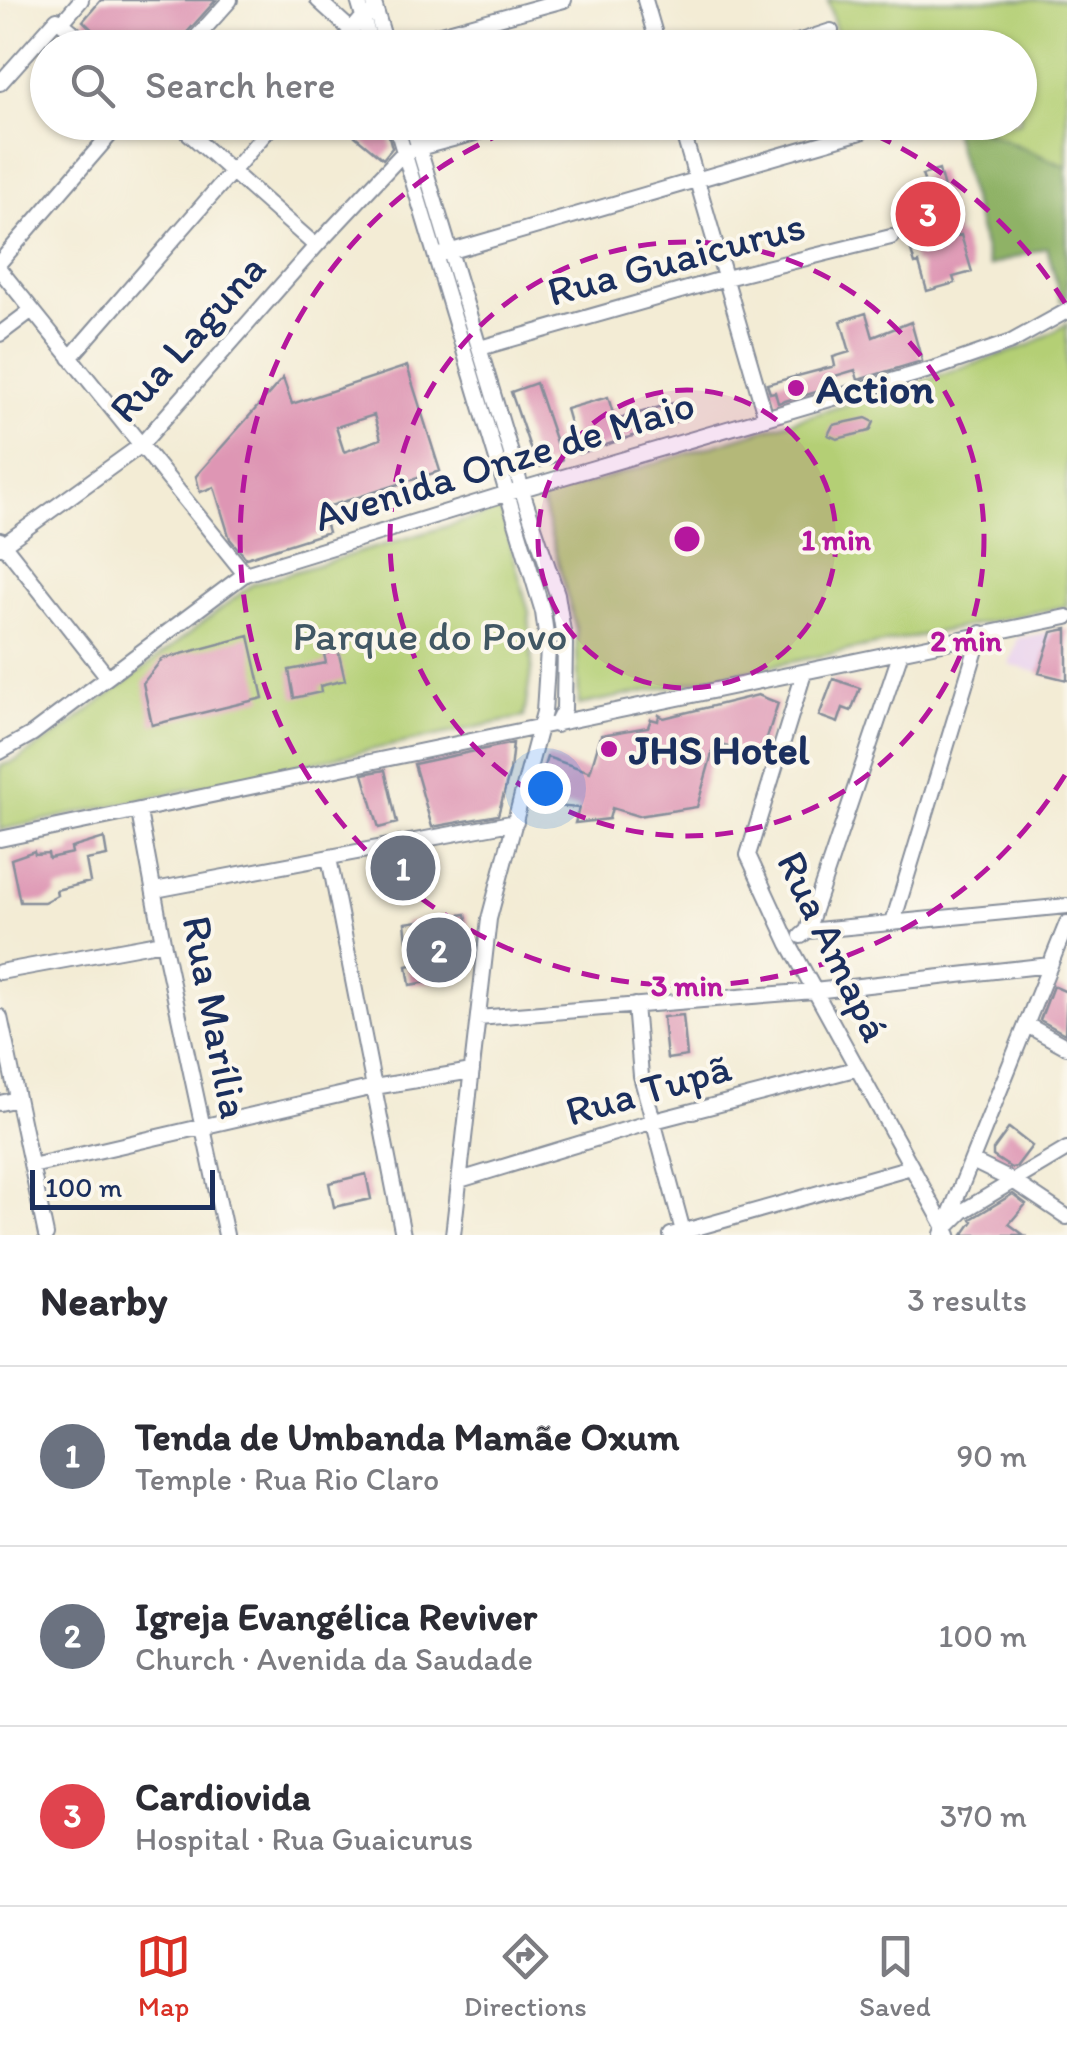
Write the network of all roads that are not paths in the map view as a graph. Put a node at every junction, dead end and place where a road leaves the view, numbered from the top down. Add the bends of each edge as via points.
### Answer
1 (81, 0) edge
2 (230, 0) edge
3 (318, 0) edge
4 (358, 0) edge
5 (564, 0) edge
6 (645, 0) edge
7 (371, 9) edge
8 (60, 20) junction
9 (50, 30) edge
10 (71, 30) edge
11 (204, 30) edge
12 (351, 30) joint
13 (454, 30) edge
14 (654, 30) edge
15 (30, 52) edge
16 (0, 83) edge
17 (106, 140) edge
18 (196, 140) edge
19 (261, 140) edge
20 (406, 140) edge
21 (412, 140) edge
22 (449, 140) edge
23 (685, 140) edge
24 (835, 140) edge
25 (412, 150) junction
26 (234, 173) junction
27 (696, 182) junction
28 (892, 237) dead end
29 (316, 246) junction
30 (442, 254) junction
31 (0, 262) edge
32 (0, 270) edge
33 (726, 278) junction
34 (32, 310) junction
35 (1067, 311) edge
36 (0, 334) edge
37 (480, 348) junction
38 (70, 358) junction
39 (766, 418) junction
40 (140, 446) junction
41 (523, 489) junction
42 (505, 494) junction
43 (1, 543) edge
44 (246, 574) junction
45 (1067, 617) edge
46 (981, 633) junction
47 (901, 652) junction
48 (804, 673) junction
49 (106, 676) junction
50 (548, 726) junction
51 (0, 752) edge
52 (139, 812) junction
53 (516, 822) junction
54 (0, 839) edge
55 (328, 858) junction
56 (155, 890) junction
57 (1067, 906) edge
58 (893, 922) junction
59 (1067, 923) edge
60 (808, 931) junction
61 (163, 942) junction
62 (789, 944) junction
63 (1050, 965) junction
64 (0, 972) edge
65 (814, 991) junction
66 (635, 1005) junction
67 (0, 1018) edge
68 (478, 1018) junction
69 (1026, 1024) junction
70 (1067, 1046) edge
71 (855, 1068) junction
72 (472, 1071) junction
73 (374, 1088) junction
74 (18, 1099) junction
75 (0, 1103) edge
76 (654, 1121) junction
77 (202, 1125) junction
78 (1067, 1150) edge
79 (972, 1161) junction
80 (32, 1166) junction
81 (911, 1166) junction
82 (460, 1180) junction
83 (1012, 1181) junction
84 (1067, 1217) edge
85 (679, 1234) edge
86 (945, 1234) edge
87 (46, 1235) edge
88 (226, 1235) edge
89 (403, 1235) edge
90 (453, 1235) edge

1 - 8 street
2 - 11 street
3 - 12 street
4 - 7 street
5 - 13 street
6 - 14 street
7 - 12 street
8 - 9 street
8 - 10 street
15 - 16 street
17 - 31 street
18 - 26 street
19 - 26 street
20 - 25 street
21 - 25 street
22 - 25 street
23 - 27 street
24 - 27 street
25 - 29 street, Rua Laguna
25 - 30 street
26 - 29 street
26 - 38 street
27 - 30 street
27 - 33 street
28 - 33 street, Rua Guaicurus
29 - 40 street, Rua Laguna
30 - 37 street
30 - 42 street
32 - 34 street
33 - 37 street, Rua Guaicurus
33 - 39 street
34 - 36 street
34 - 38 street
35 - 39 street, Avenida Onze de Maio via 1011,342
37 - 41 street
38 - 40 street
39 - 41 street, Avenida Onze de Maio
40 - 43 street, Rua Laguna
40 - 44 street
41 - 42 street, Avenida Onze de Maio
41 - 50 street via 558,594 565,644 564,710
42 - 44 street, Avenida Onze de Maio
42 - 50 street via 543,612
43 - 49 street
44 - 49 street, Avenida Onze de Maio
45 - 46 street
46 - 47 street
46 - 58 street
47 - 48 street
47 - 60 street
48 - 50 street
48 - 62 street, Rua Amapá via 748,855
49 - 51 street, Avenida Onze de Maio
50 - 52 street
50 - 53 street
52 - 54 street
52 - 56 street, Rua Marília
53 - 55 street
53 - 68 street via 489,919
55 - 56 street
55 - 73 street
56 - 61 street, Rua Marília
57 - 58 street
58 - 60 street
59 - 63 street
60 - 62 street
61 - 64 street
61 - 77 street, Rua Marília
62 - 65 street, Rua Amapá
63 - 65 street
63 - 69 street
65 - 66 street
65 - 71 street, Rua Amapá
66 - 68 street
66 - 76 street via 641,1076
67 - 74 street
68 - 72 street
69 - 70 street
69 - 79 street
71 - 76 street, Rua Tupã
71 - 81 street, Rua Amapá
72 - 73 street
72 - 82 street
73 - 77 street
73 - 89 street
74 - 75 street
74 - 80 street
76 - 82 street, Rua Tupã
76 - 85 street
77 - 80 street
77 - 88 street, Rua Marília
78 - 83 street
79 - 83 street
79 - 86 street
80 - 87 street
81 - 85 street
81 - 86 street, Rua Amapá
82 - 90 street
83 - 84 street
83 - 86 street via 963,1211

